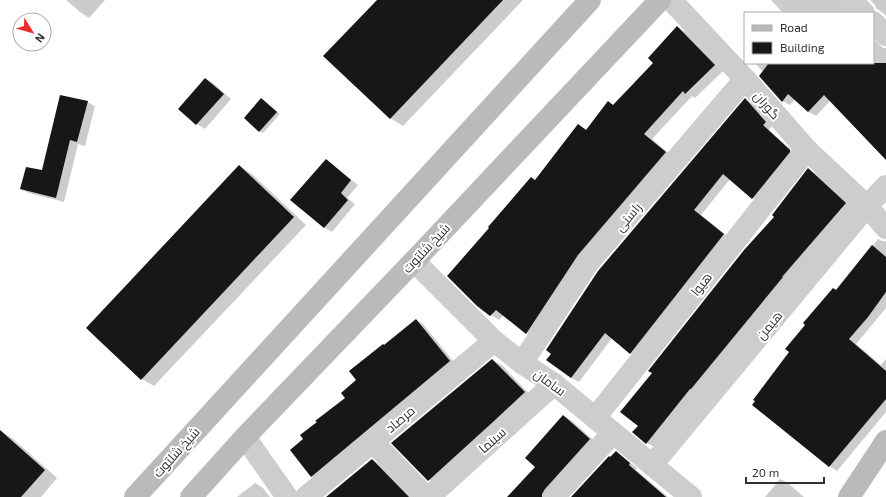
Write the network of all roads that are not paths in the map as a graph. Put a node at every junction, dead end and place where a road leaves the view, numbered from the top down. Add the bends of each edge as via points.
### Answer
1 (590, 0) edge
2 (660, 0) edge
3 (671, 0) edge
4 (851, 0) edge
5 (863, 12) edge
6 (874, 23) edge
7 (886, 35) edge
8 (745, 79) junction
9 (807, 150) junction
10 (886, 186) edge
11 (867, 206) junction
12 (886, 228) edge
13 (414, 261) junction
14 (494, 341) junction
15 (522, 363) junction
16 (554, 384) junction
17 (595, 418) junction
18 (613, 433) junction
19 (245, 437) junction
20 (886, 441) edge
21 (373, 442) junction
22 (652, 465) junction
23 (199, 494) edge
24 (135, 497) edge
25 (287, 497) edge
26 (306, 497) edge
27 (426, 497) edge
28 (429, 497) edge
29 (554, 497) edge
30 (691, 497) edge
31 (849, 497) edge

1 - 24 main road, شیخ شلتوت
2 - 13 main road, شیخ شلتوت
3 - 8 street, گوران
4 - 5 street
6 - 7 street
8 - 9 street, گوران
8 - 15 street, راستی via 588,263
9 - 11 street, گوران
9 - 17 street, هیوا
10 - 11 street, هیمن
11 - 12 street, گوران
11 - 22 street, هیمن
13 - 14 street, سامان
13 - 19 main road, شیخ شلتوت
14 - 15 street, سامان
14 - 21 street, مرصاد
15 - 16 street, سامان
16 - 17 street, سامان
16 - 28 street, سینما
17 - 18 street, سامان
18 - 22 street, سامان
18 - 29 street
19 - 23 main road, شیخ شلتوت
19 - 25 street
20 - 31 main road
21 - 26 street, مرصاد
21 - 27 street
22 - 30 street, سامان

